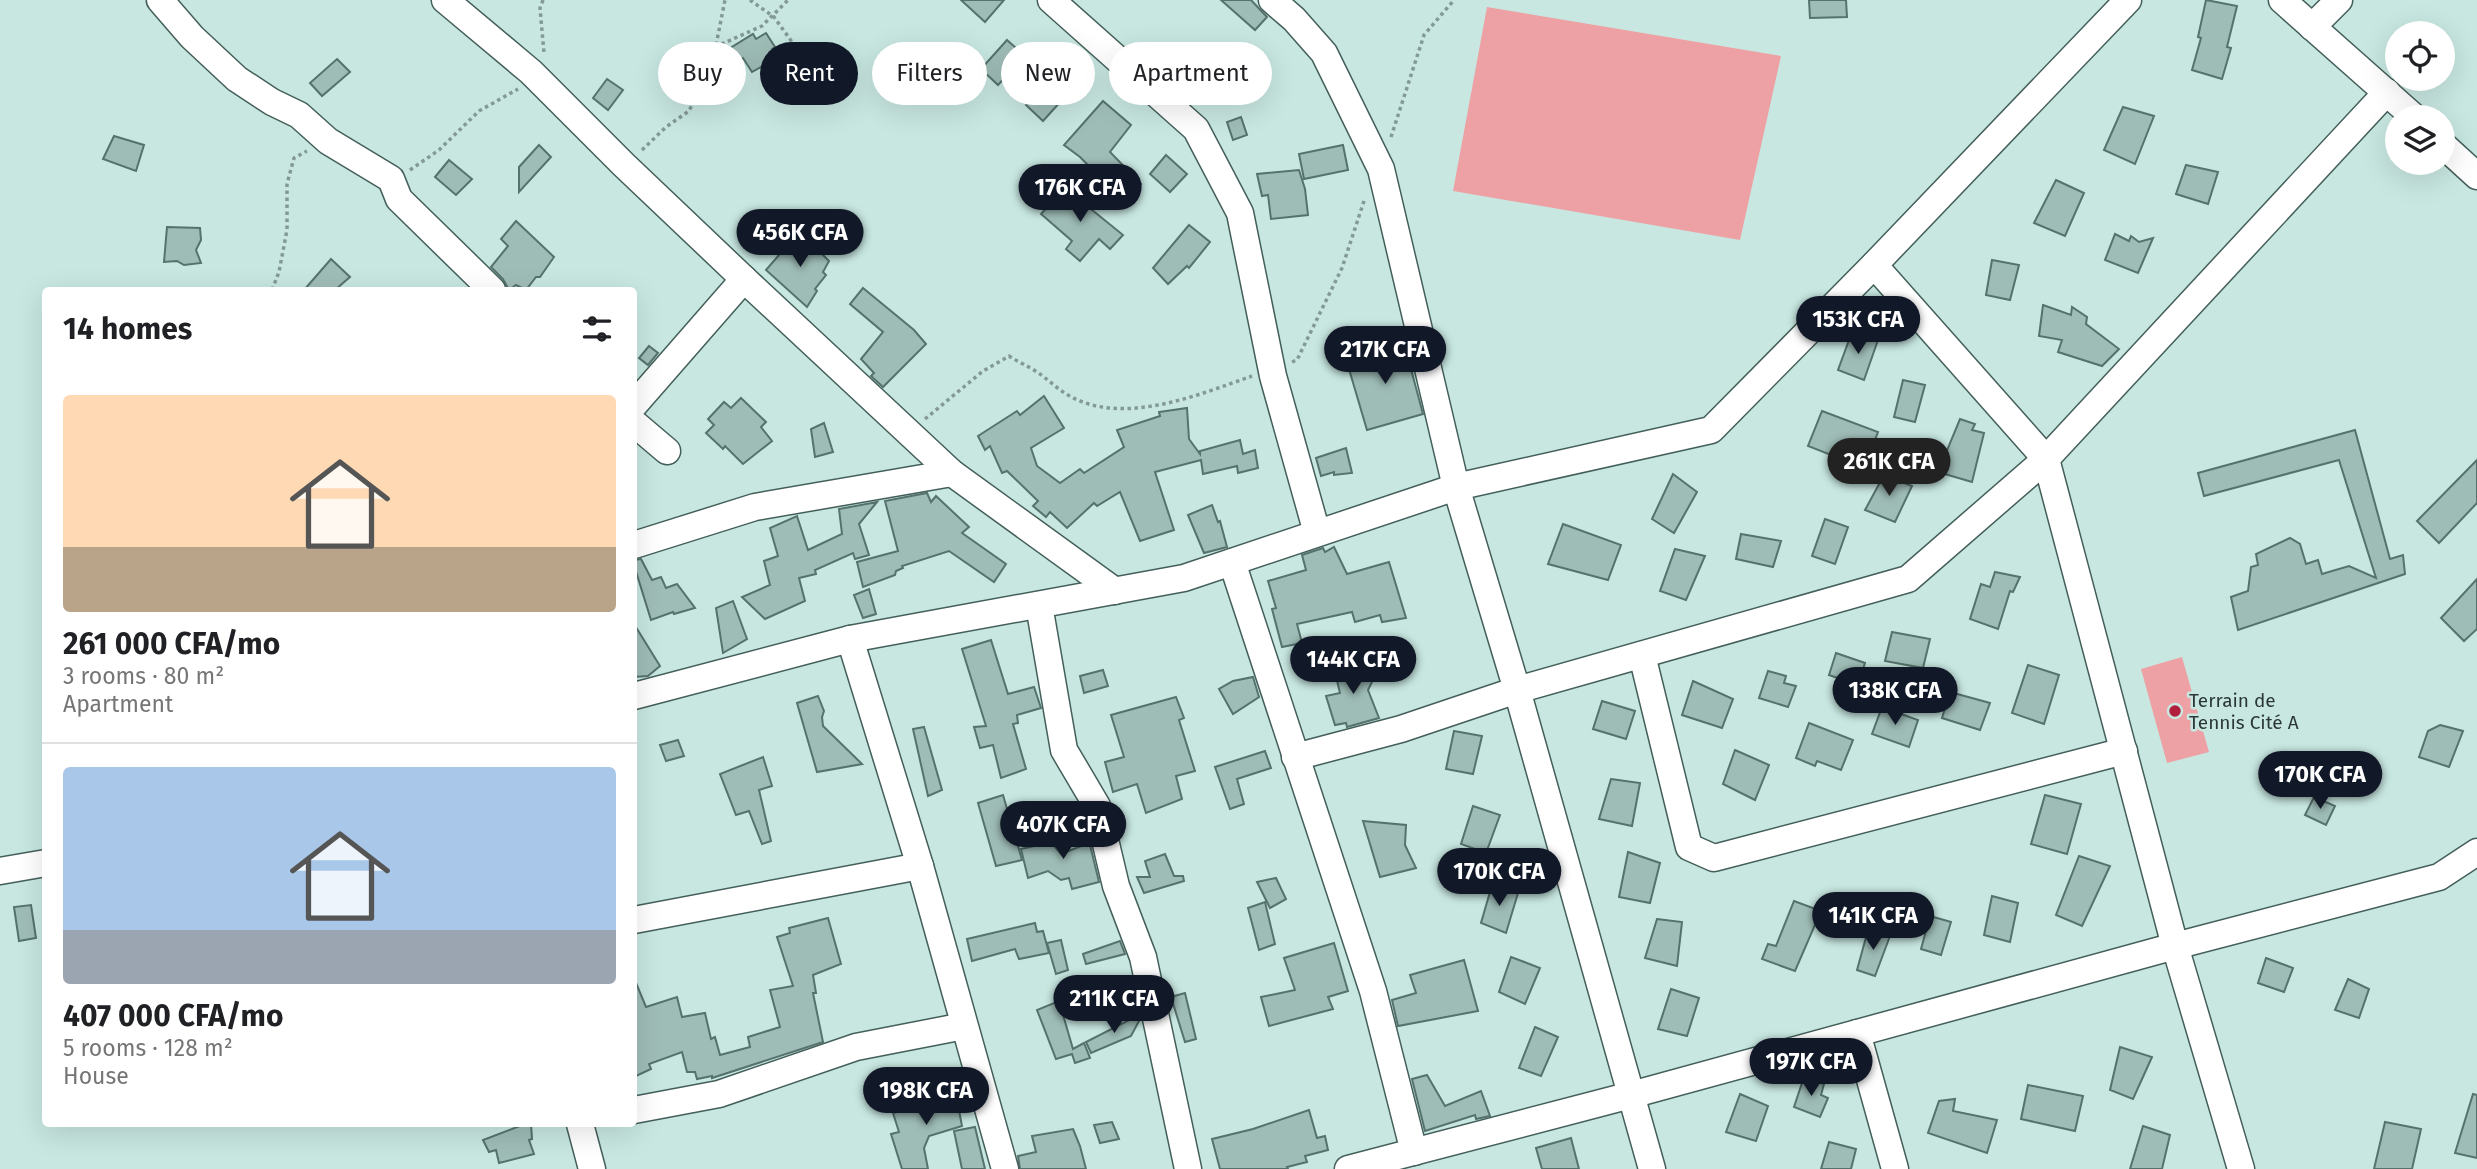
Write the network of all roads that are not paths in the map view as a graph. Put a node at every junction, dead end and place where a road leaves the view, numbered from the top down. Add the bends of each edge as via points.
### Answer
1 (160, 0) edge
2 (445, 0) edge
3 (1051, 0) edge
4 (1272, 0) edge
5 (2128, 0) edge
6 (2282, 0) edge
7 (2339, 0) edge
8 (1299, 9) edge
9 (2312, 27) junction
10 (2386, 92) junction
11 (2401, 105) edge
12 (2455, 156) edge
13 (2477, 176) edge
14 (1874, 265) junction
15 (744, 279) junction
16 (489, 287) edge
17 (637, 402) edge
18 (637, 426) edge
19 (667, 451) dead end
20 (2046, 459) junction
21 (952, 473) junction
22 (1456, 486) junction
23 (1317, 533) junction
24 (637, 544) edge
25 (1232, 562) junction
26 (1115, 591) junction
27 (1040, 604) junction
28 (850, 639) junction
29 (1642, 654) junction
30 (1517, 690) junction
31 (637, 695) edge
32 (2124, 751) junction
33 (1295, 757) junction
34 (2477, 852) edge
35 (42, 864) edge
36 (920, 866) junction
37 (0, 871) edge
38 (637, 919) edge
39 (2175, 946) junction
40 (964, 1026) junction
41 (1857, 1033) junction
42 (1632, 1095) junction
43 (637, 1109) edge
44 (581, 1127) edge
45 (1413, 1152) junction
46 (592, 1169) edge
47 (1004, 1169) edge
48 (1188, 1169) edge
49 (1348, 1169) edge
50 (1651, 1169) edge
51 (1895, 1169) edge
52 (2241, 1169) edge

1 - 16 street via 237,79 299,115 328,141 391,179 399,199
2 - 15 street via 531,72
3 - 23 street via 1196,129 1240,213 1272,369
4 - 8 street
5 - 14 street
6 - 9 street
7 - 9 street
8 - 22 street via 1381,169
9 - 10 street
10 - 11 street
10 - 20 street
12 - 13 street
14 - 20 street
14 - 22 street via 1711,430
15 - 17 street
15 - 21 street
18 - 19 street
20 - 29 street via 1908,579
20 - 32 street
21 - 24 street via 755,507
21 - 26 street
22 - 23 street
22 - 30 street
23 - 25 street
25 - 26 street via 1184,578
25 - 33 street
26 - 27 street
27 - 28 street
27 - 48 street via 1064,750 1097,806 1116,886 1143,957
28 - 31 street
28 - 36 street
29 - 30 street
29 - 32 street via 1689,847 1714,858
30 - 33 street via 1401,729
30 - 42 street
32 - 39 street
33 - 45 street via 1373,991
34 - 39 street via 2439,877
35 - 37 street
36 - 38 street
36 - 40 street
39 - 41 street
39 - 52 street
40 - 43 street via 856,1047 719,1094
40 - 47 street
41 - 42 street
41 - 51 street
42 - 45 street
42 - 50 street
44 - 46 street
45 - 49 street

